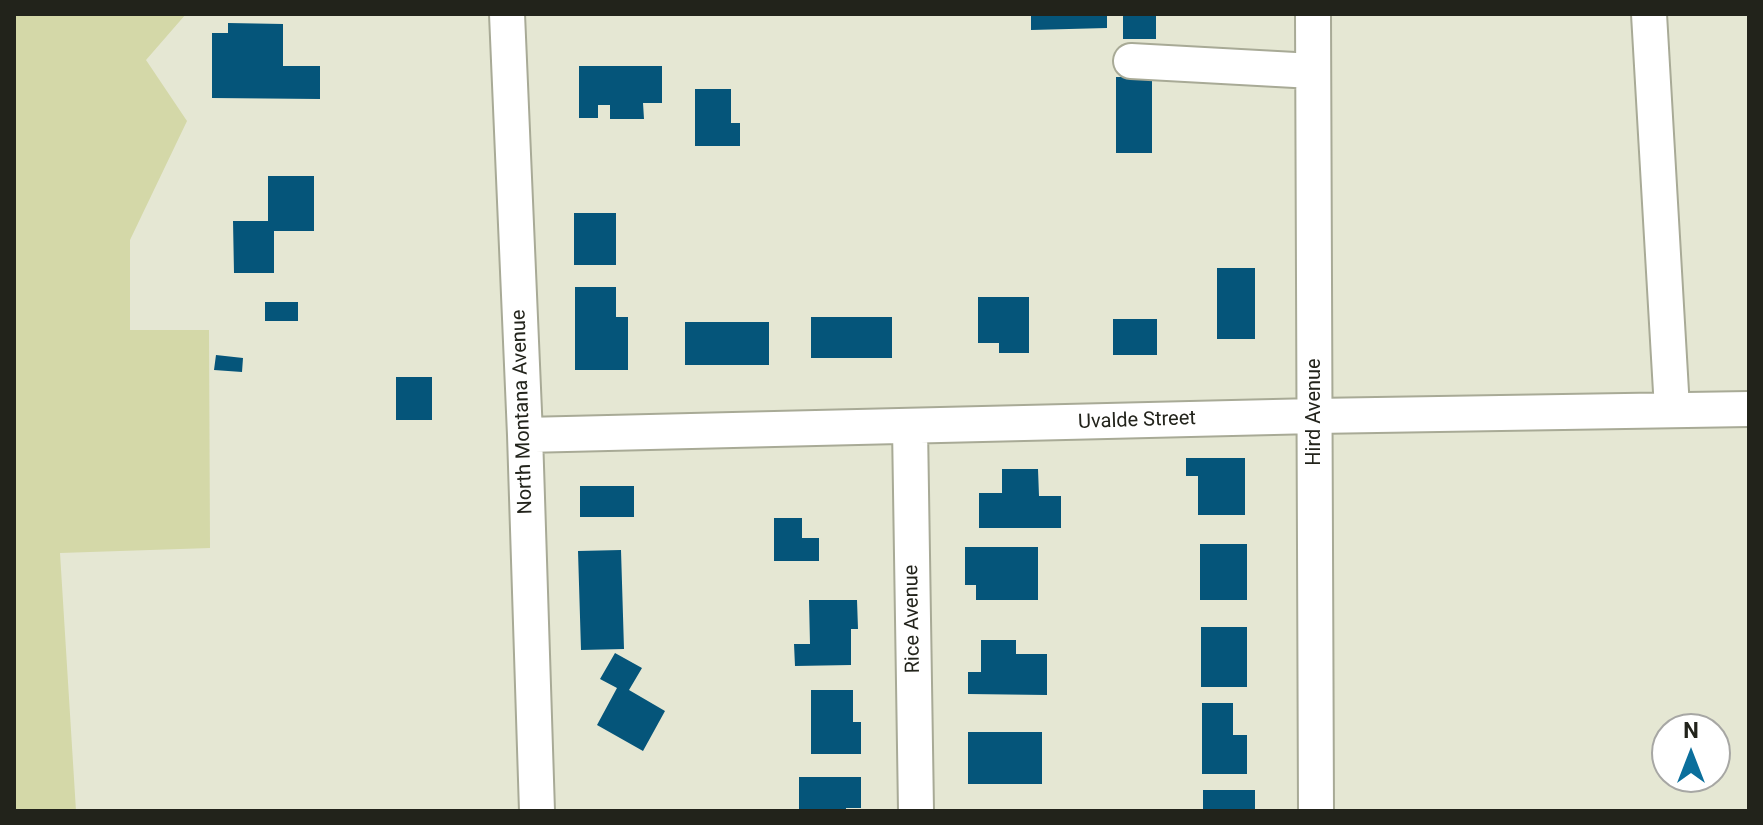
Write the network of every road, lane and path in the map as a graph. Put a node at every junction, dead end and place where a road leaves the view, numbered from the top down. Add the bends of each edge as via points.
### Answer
1 (507, 14) edge
2 (1313, 14) edge
3 (1649, 14) edge
4 (1131, 61) dead end
5 (1313, 71) junction
6 (1672, 409) junction
7 (1749, 409) edge
8 (1315, 416) junction
9 (910, 427) junction
10 (525, 435) junction
11 (537, 811) edge
12 (916, 811) edge
13 (1316, 811) edge

1 - 10 street, North Montana Avenue
2 - 5 street, Hird Avenue
3 - 6 street
4 - 5 street
5 - 8 street, Hird Avenue
6 - 7 street, Uvalde Street
6 - 8 street, Uvalde Street
8 - 9 street, Uvalde Street
8 - 13 street, Hird Avenue
9 - 10 street, Uvalde Street
9 - 12 street, Rice Avenue
10 - 11 street, North Montana Avenue

